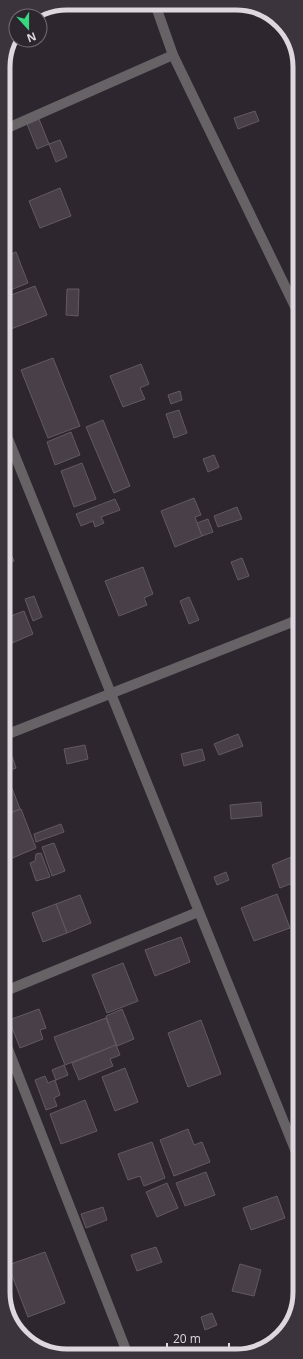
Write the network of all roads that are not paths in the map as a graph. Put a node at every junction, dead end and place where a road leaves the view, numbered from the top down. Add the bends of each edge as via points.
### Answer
1 (157, 10) edge
2 (173, 55) junction
3 (10, 127) edge
4 (293, 303) edge
5 (10, 443) edge
6 (293, 622) edge
7 (112, 693) junction
8 (10, 733) edge
9 (198, 912) junction
10 (10, 990) edge
11 (10, 1051) edge
12 (293, 1145) edge
13 (126, 1349) edge

1 - 2 street
2 - 3 street
2 - 4 street
5 - 7 street
6 - 7 street
7 - 8 street
7 - 9 street
9 - 10 street
9 - 12 street
11 - 13 street

